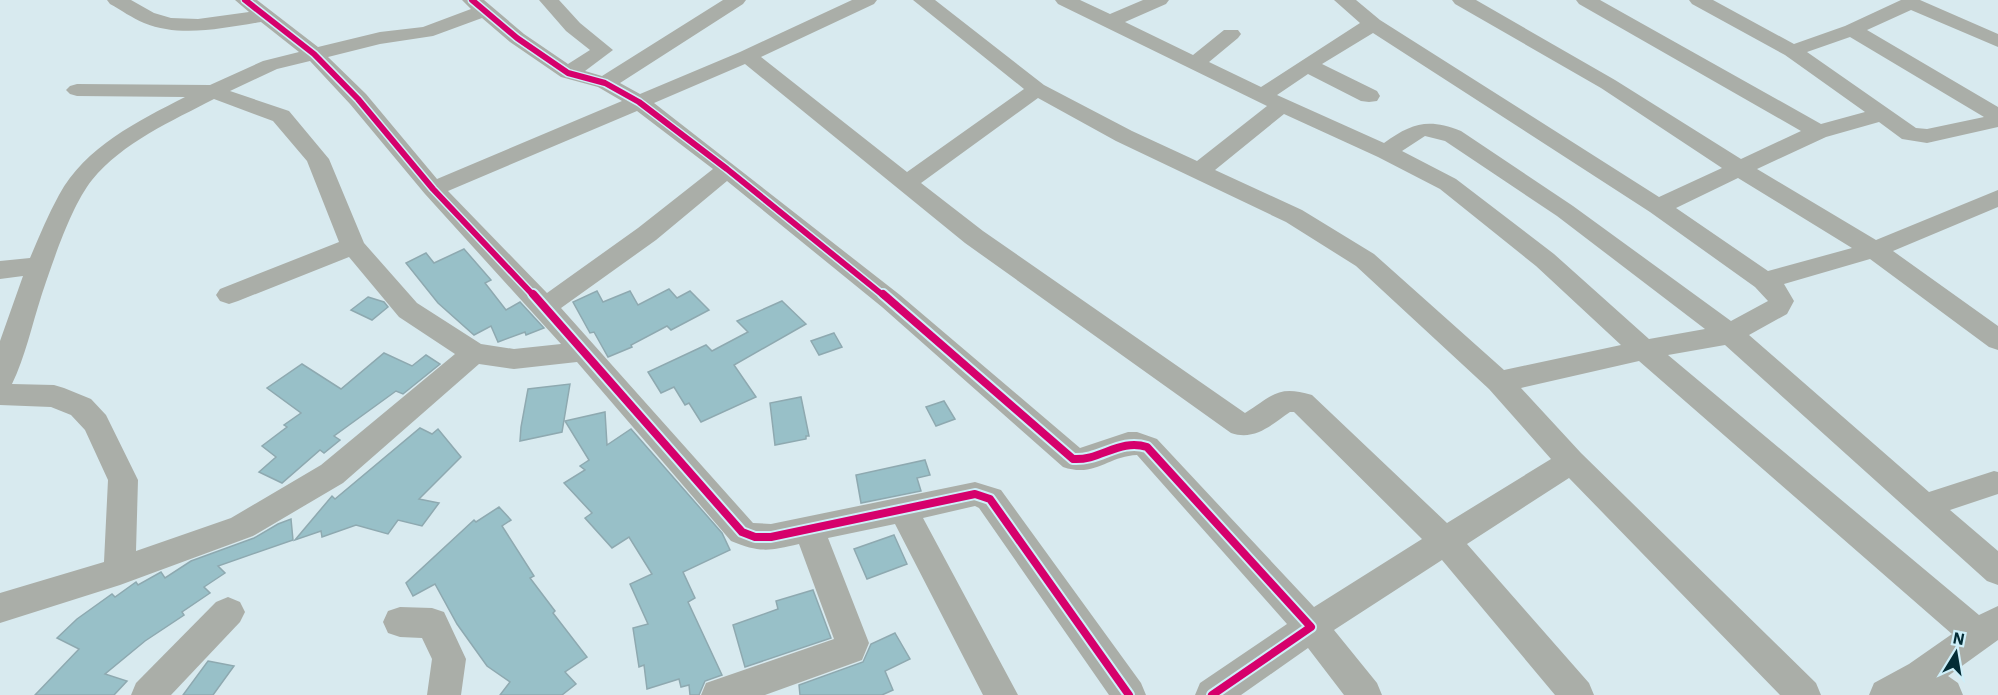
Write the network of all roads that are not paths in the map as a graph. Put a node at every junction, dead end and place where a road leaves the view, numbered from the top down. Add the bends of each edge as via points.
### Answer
1 (117, 0) edge
2 (245, 0) edge
3 (549, 0) edge
4 (736, 0) edge
5 (867, 0) edge
6 (924, 0) edge
7 (1065, 0) edge
8 (1159, 0) edge
9 (1344, 0) edge
10 (1462, 0) edge
11 (1586, 0) edge
12 (1699, 0) edge
13 (478, 5) edge
14 (264, 16) junction
15 (1109, 22) junction
16 (1373, 24) junction
17 (1852, 30) junction
18 (1231, 34) dead end
19 (1998, 41) edge
20 (1792, 51) junction
21 (314, 54) junction
22 (747, 56) junction
23 (1195, 63) junction
24 (1307, 65) junction
25 (568, 73) junction
26 (605, 83) junction
27 (1037, 89) junction
28 (76, 90) dead end
29 (211, 91) junction
30 (1369, 96) dead end
31 (1272, 101) junction
32 (639, 102) junction
33 (1880, 115) junction
34 (1998, 118) edge
35 (1818, 132) junction
36 (1386, 152) junction
37 (1738, 168) junction
38 (727, 169) junction
39 (1199, 171) junction
40 (906, 183) junction
41 (433, 189) junction
42 (1998, 198) edge
43 (1658, 207) junction
44 (353, 246) junction
45 (1874, 250) junction
46 (39, 265) junction
47 (0, 270) edge
48 (1764, 281) junction
49 (229, 295) dead end
50 (545, 307) junction
51 (1730, 334) junction
52 (1998, 340) edge
53 (1644, 350) junction
54 (583, 351) junction
55 (474, 353) junction
56 (0, 381) edge
57 (1499, 382) junction
58 (0, 394) edge
59 (1571, 461) junction
60 (1994, 483) dead end
61 (1925, 506) junction
62 (903, 510) junction
63 (809, 529) junction
64 (1446, 542) junction
65 (120, 571) junction
66 (1998, 571) edge
67 (0, 608) edge
68 (228, 612) dead end
69 (400, 622) dead end
70 (1311, 627) junction
71 (1988, 628) edge
72 (1933, 685) edge
73 (148, 695) edge
74 (444, 695) edge
75 (718, 695) edge
76 (1001, 695) edge
77 (1129, 695) edge
78 (1212, 695) edge
79 (1365, 695) edge
80 (1577, 695) edge
81 (1804, 695) edge
82 (1886, 695) edge

1 - 14 street via 146,16 170,23
2 - 14 street
3 - 25 street via 573,27 603,50
4 - 26 street
5 - 22 street
6 - 27 street
7 - 15 street
8 - 15 street
9 - 16 street
10 - 37 street via 1608,84
11 - 35 street
12 - 20 street
13 - 21 street via 426,32
13 - 25 street
14 - 21 street
15 - 23 street
16 - 24 street
16 - 43 street
17 - 19 street via 1879,9 1917,4
17 - 20 street
17 - 34 street
18 - 23 street
20 - 33 street
21 - 29 street via 270,65
21 - 41 street via 358,99
22 - 32 street
22 - 40 street
23 - 31 street
24 - 30 street
24 - 31 street
25 - 26 street
26 - 32 street
27 - 39 street
27 - 40 street
28 - 29 street
29 - 44 street via 282,116 318,159
29 - 46 street via 152,122 102,156 71,194
31 - 36 street
31 - 39 street
32 - 38 street
32 - 41 street
33 - 34 street via 1910,134 1927,136
33 - 35 street
35 - 37 street
36 - 51 street via 1417,130 1440,130 1453,136 1565,211
36 - 53 street via 1448,184 1545,260
37 - 43 street
37 - 45 street
38 - 50 street
38 - 70 street via 891,301 1073,459 1088,460 1129,442 1147,447
39 - 57 street via 1294,216 1365,260
40 - 64 street via 974,237 1241,425 1251,424 1286,400 1302,403
41 - 50 street
42 - 45 street
43 - 48 street
44 - 49 street
44 - 55 street via 408,310
45 - 48 street
45 - 52 street
46 - 47 street
46 - 56 street
48 - 51 street via 1778,293 1778,307
50 - 54 street
51 - 53 street
51 - 61 street
53 - 57 street
53 - 71 street
54 - 55 street via 514,359
54 - 63 street via 742,532 771,537
55 - 65 street via 332,474 242,527
57 - 59 street
58 - 65 street via 54,396 81,407 96,423 123,480
59 - 64 street
59 - 81 street
60 - 61 street
61 - 66 street
62 - 63 street
62 - 76 street
62 - 77 street via 975,494 990,499
63 - 75 street via 852,643 850,649
64 - 70 street
64 - 80 street
65 - 67 street
68 - 73 street
69 - 74 street via 432,623 449,659
70 - 78 street
70 - 79 street
71 - 72 street
72 - 82 street

